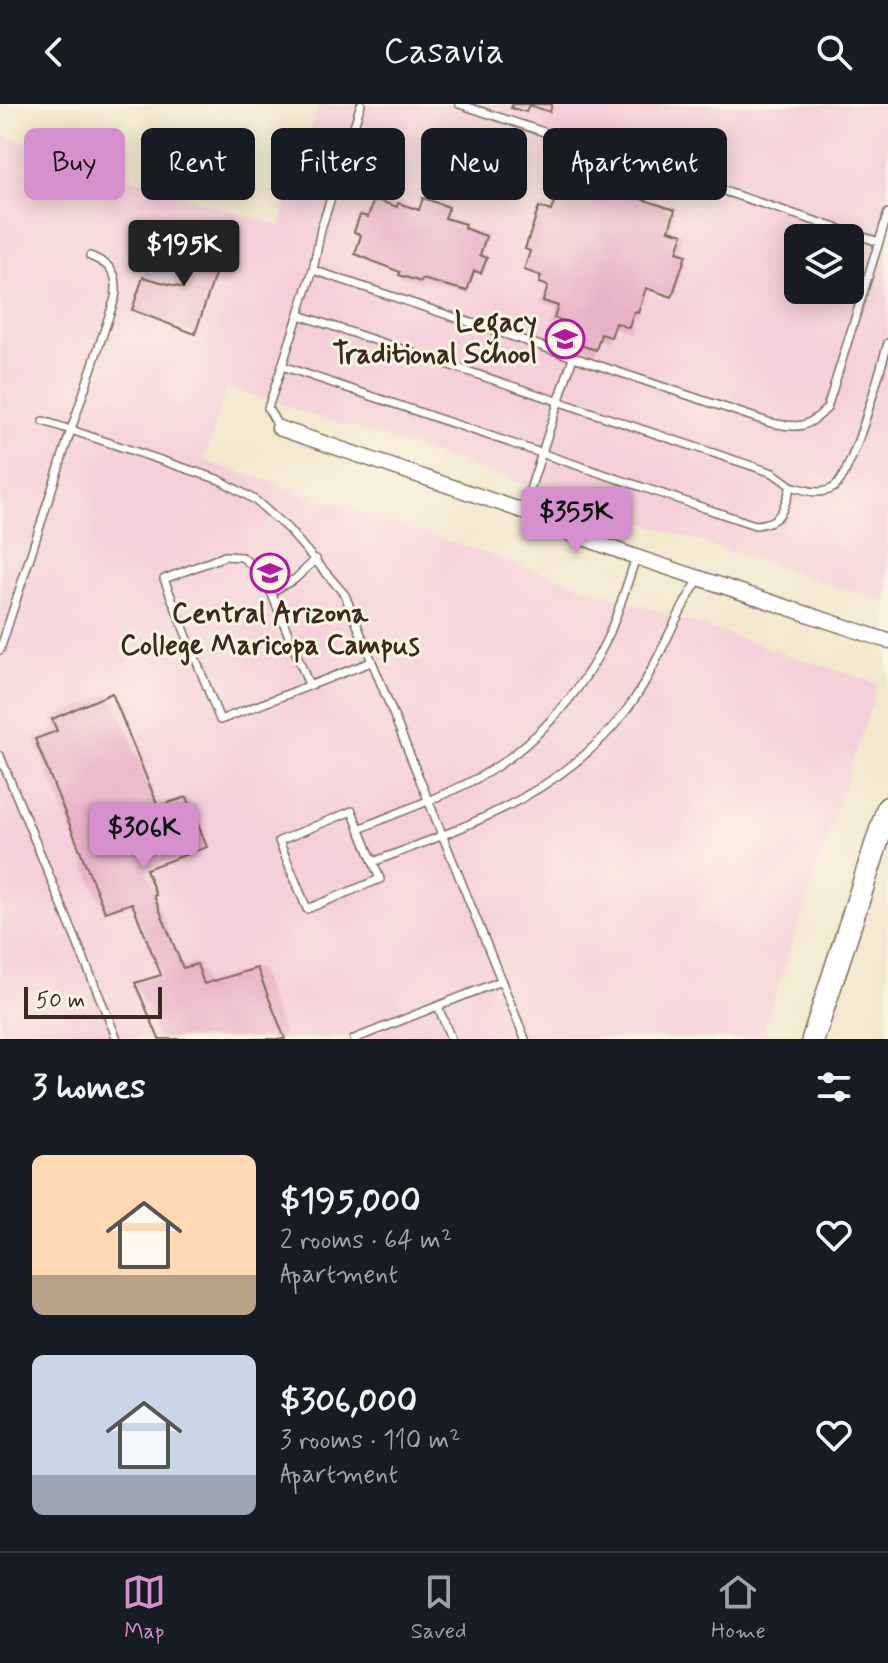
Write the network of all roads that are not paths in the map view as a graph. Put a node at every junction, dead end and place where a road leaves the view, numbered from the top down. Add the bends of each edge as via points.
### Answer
1 (361, 104) edge
2 (459, 104) edge
3 (888, 213) edge
4 (879, 242) junction
5 (90, 256) dead end
6 (313, 270) junction
7 (299, 315) junction
8 (888, 343) edge
9 (573, 357) junction
10 (282, 366) junction
11 (557, 403) junction
12 (43, 421) dead end
13 (279, 428) joint
14 (71, 430) junction
15 (542, 454) junction
16 (791, 486) junction
17 (523, 511) junction
18 (636, 557) junction
19 (316, 559) junction
20 (700, 578) junction
21 (271, 592) junction
22 (888, 641) edge
23 (0, 650) edge
24 (371, 662) junction
25 (309, 685) junction
26 (0, 756) edge
27 (428, 799) junction
28 (888, 808) edge
29 (359, 829) junction
30 (443, 835) junction
31 (373, 862) junction
32 (501, 981) junction
33 (438, 1006) junction
34 (117, 1039) edge
35 (354, 1039) edge
36 (451, 1039) edge
37 (525, 1039) edge
38 (813, 1039) edge

1 - 6 lane
2 - 4 lane
3 - 4 lane
4 - 9 lane via 827,408 812,424 771,423
5 - 14 lane via 114,270 118,284
6 - 7 lane
6 - 9 lane
7 - 10 lane
7 - 11 lane
8 - 16 lane via 848,469 835,488 817,493
9 - 11 lane
10 - 13 lane via 268,408
10 - 15 lane
11 - 15 lane
11 - 16 lane via 773,473
12 - 14 lane
13 - 17 street
14 - 19 lane via 220,480 255,500
14 - 23 lane
15 - 16 lane via 755,525 770,524 781,514
15 - 17 lane
17 - 18 street
18 - 20 street
18 - 27 lane via 609,634 556,713 491,769
19 - 21 lane
19 - 24 lane via 345,595
20 - 22 street
20 - 30 lane via 648,678 611,729 533,793
21 - 25 lane
21 - 25 lane via 242,557 225,556 164,579 220,720
24 - 25 lane
24 - 27 lane
26 - 34 lane
27 - 29 lane
27 - 30 lane
28 - 38 street
29 - 31 lane
29 - 31 lane via 352,811 279,841 307,909 380,879
30 - 31 lane
30 - 32 lane
32 - 33 lane
32 - 37 lane
33 - 35 lane
33 - 36 lane

